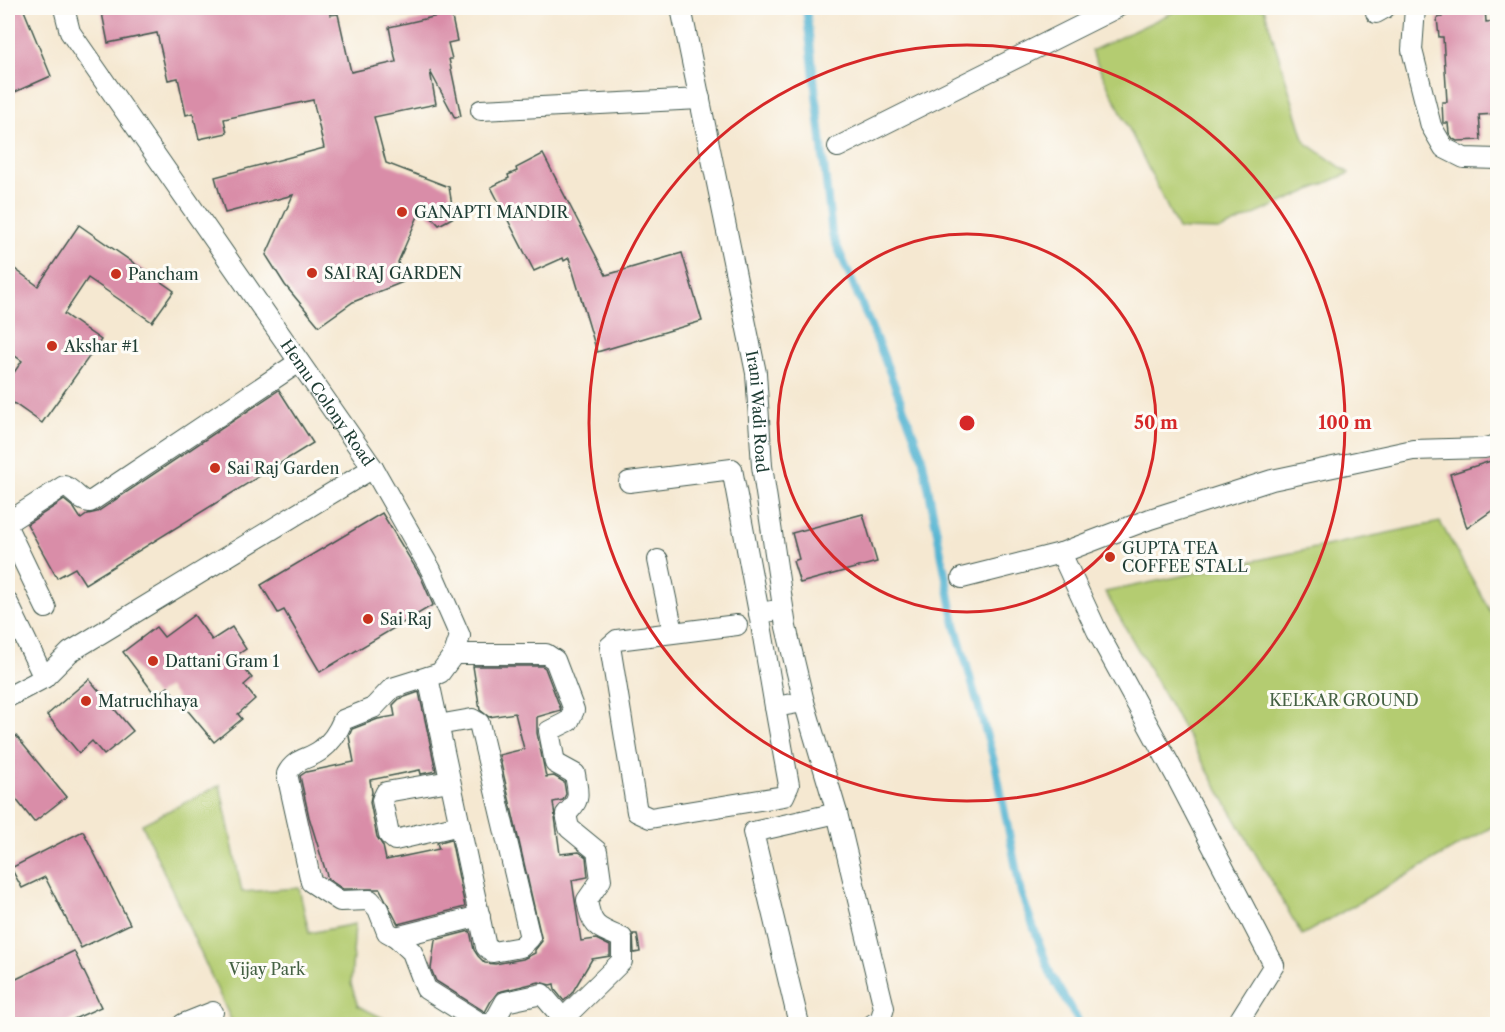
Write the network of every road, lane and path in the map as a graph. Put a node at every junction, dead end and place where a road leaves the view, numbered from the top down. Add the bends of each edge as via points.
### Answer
1 (64, 8) edge
2 (681, 8) edge
3 (1116, 8) edge
4 (1415, 8) edge
5 (700, 99) junction
6 (481, 110) dead end
7 (838, 147) dead end
8 (1497, 159) edge
9 (299, 362) junction
10 (1497, 445) edge
11 (762, 466) junction
12 (373, 468) junction
13 (732, 469) junction
14 (629, 482) dead end
15 (8, 522) edge
16 (8, 529) edge
17 (1061, 553) junction
18 (658, 560) dead end
19 (962, 578) dead end
20 (8, 603) edge
21 (46, 608) dead end
22 (783, 609) junction
23 (759, 613) junction
24 (738, 625) dead end
25 (673, 632) junction
26 (454, 654) junction
27 (428, 677) junction
28 (44, 678) junction
29 (8, 697) edge
30 (804, 702) junction
31 (775, 707) junction
32 (438, 725) junction
33 (450, 781) junction
34 (837, 813) junction
35 (460, 825) junction
36 (480, 915) junction
37 (396, 937) junction
38 (213, 1012) dead end
39 (183, 1024) edge
40 (491, 1024) edge
41 (799, 1024) edge
42 (873, 1024) edge
43 (1237, 1024) edge

1 - 9 street, Hemu Colony Road via 70,32
2 - 5 street, Irani Wadi Road
3 - 7 street
4 - 8 street via 1412,50 1431,126 1444,148 1464,158
5 - 6 street
5 - 11 street, Irani Wadi Road via 756,373
9 - 12 street, Hemu Colony Road
9 - 15 street via 90,502 82,501 64,486
10 - 17 street via 1413,450 1272,480 1150,519
11 - 13 street
11 - 22 street, Irani Wadi Road
12 - 26 street via 431,570 460,636
12 - 28 street, Hemu Colony Road via 70,652
13 - 14 street
13 - 23 street
16 - 21 street
17 - 19 street
17 - 43 street via 1097,631 1274,965
18 - 25 street
20 - 28 street
22 - 23 street
22 - 30 street, Irani Wadi Road
23 - 31 street
24 - 25 street
25 - 31 street via 617,640 610,646 637,812 650,818 784,796 789,785
26 - 27 street via 440,673
26 - 40 street via 546,654 555,660 574,710 569,721 549,731 555,763 574,774 579,796 566,814 569,828 597,851 601,880 587,900 590,918 603,930 622,938 622,961 567,1015 560,1015 542,994 505,1002
27 - 32 street
27 - 37 street via 392,688 373,708 343,720 337,734 321,751 291,765 287,774 311,882 339,901 370,900 387,932
28 - 29 street, Hemu Colony Road
30 - 31 street
30 - 34 street, Irani Wadi Road
32 - 33 street
32 - 36 street via 472,719 479,723 530,938 521,947 493,952 486,947
33 - 35 street
33 - 35 street via 386,792 382,800 388,835 395,840
34 - 41 street via 753,832
34 - 42 street, Irani Wadi Road via 884,1008 880,1021
35 - 36 street
36 - 37 street
37 - 40 street via 412,952 426,989 482,1024
38 - 39 street

